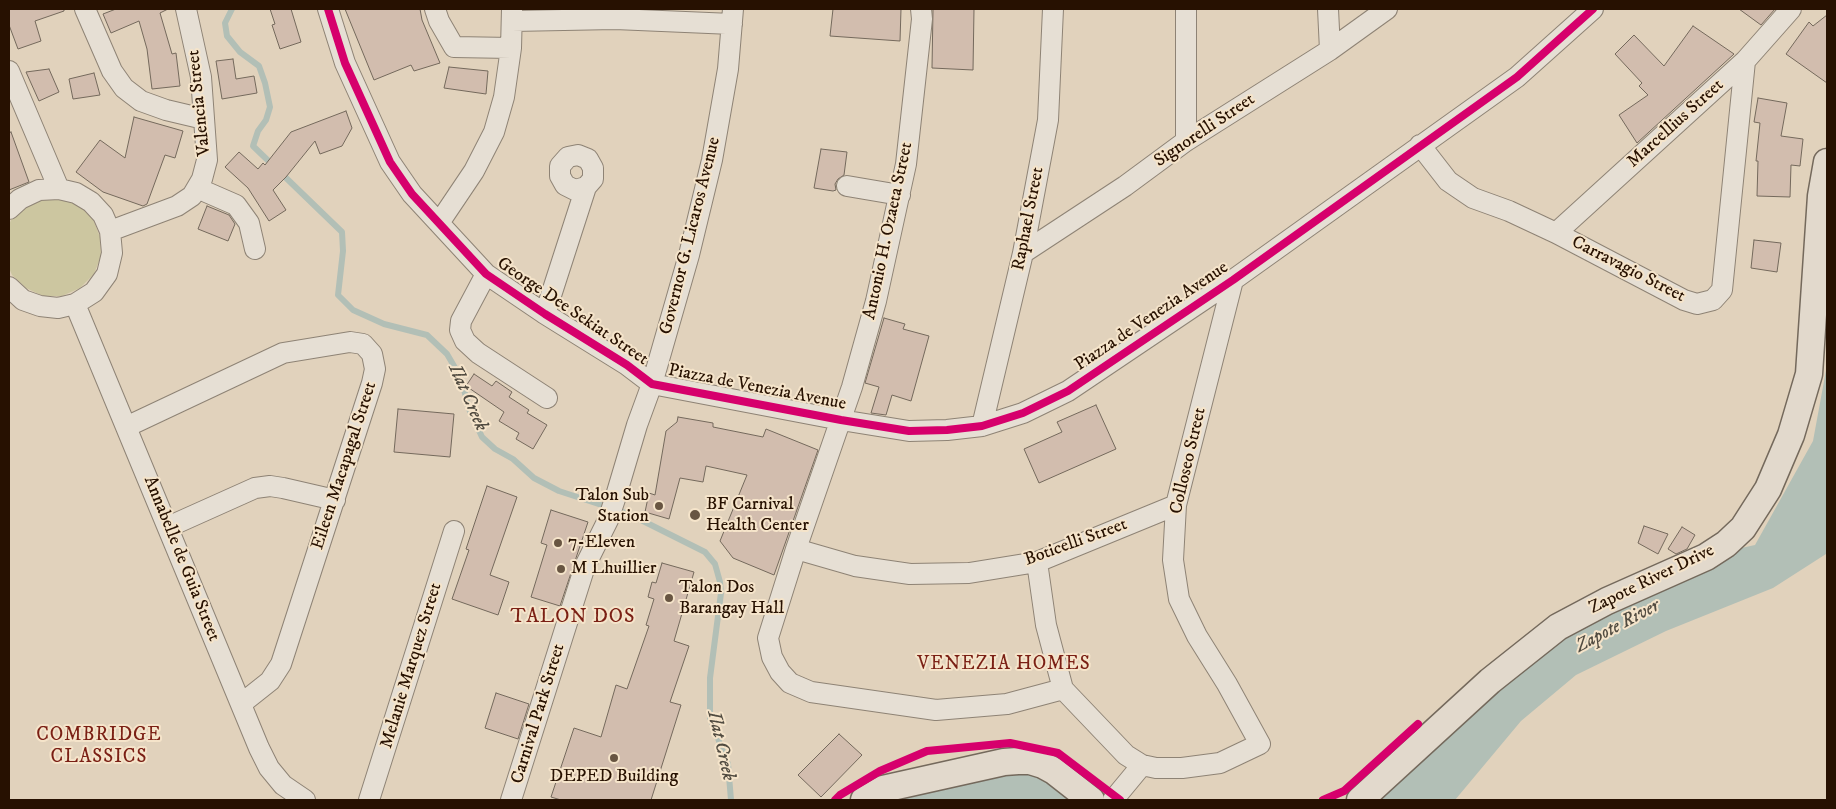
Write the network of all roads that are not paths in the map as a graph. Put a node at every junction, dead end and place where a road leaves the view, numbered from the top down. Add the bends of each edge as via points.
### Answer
1 (85, 9) edge
2 (186, 9) edge
3 (328, 9) edge
4 (435, 9) edge
5 (922, 9) edge
6 (1053, 9) edge
7 (1186, 9) edge
8 (1328, 9) edge
9 (1387, 9) edge
10 (1593, 9) edge
11 (1791, 9) edge
12 (615, 14) edge
13 (512, 15) edge
14 (732, 16) edge
15 (511, 48) junction
16 (1330, 50) junction
17 (1745, 61) junction
18 (9, 71) edge
19 (204, 119) junction
20 (1186, 141) junction
21 (1420, 145) junction
22 (1827, 162) edge
23 (847, 186) dead end
24 (586, 187) dead end
25 (197, 188) junction
26 (59, 189) junction
27 (900, 195) junction
28 (9, 209) edge
29 (439, 223) junction
30 (110, 231) junction
31 (1556, 234) junction
32 (255, 249) dead end
33 (1023, 253) junction
34 (486, 274) junction
35 (1233, 280) junction
36 (9, 288) edge
37 (75, 304) junction
38 (545, 314) junction
39 (652, 384) junction
40 (547, 398) dead end
41 (841, 420) junction
42 (982, 426) junction
43 (126, 427) junction
44 (335, 500) junction
45 (1176, 505) junction
46 (612, 508) joint
47 (168, 528) junction
48 (454, 531) dead end
49 (796, 549) junction
50 (1037, 562) junction
51 (1063, 689) junction
52 (241, 704) junction
53 (1142, 765) junction
54 (1091, 798) edge
55 (305, 800) edge
56 (369, 800) edge
57 (511, 800) edge
58 (864, 800) edge
59 (1113, 800) edge
60 (1360, 800) edge

1 - 19 street via 112,71 124,88 141,101
2 - 19 street, Valencia Street via 201,77
3 - 29 street, George Dee Sekiat Street via 345,63 390,162 412,194
4 - 15 street via 454,48
5 - 27 street, Antonio H. Ozaeta Street
6 - 33 street, Raphael Street via 1048,120
7 - 20 street
8 - 16 street
9 - 16 street, Signorelli Street
10 - 21 street, Piazza de Venezia Avenue via 1517,76
11 - 17 street, Marcellius Street
12 - 13 street
12 - 14 street
13 - 15 street
14 - 39 street, Governor G. Licaros Avenue via 728,69 712,160
15 - 29 street via 504,97 494,132 474,171
16 - 20 street, Signorelli Street
17 - 31 street, Marcellius Street
17 - 31 street, Carravagio Street via 1722,290 1713,300 1697,304 1684,300
18 - 26 street
19 - 25 street, Valencia Street via 207,160
20 - 33 street, Signorelli Street via 1125,186
21 - 31 street, Carravagio Street via 1448,182 1473,198
21 - 35 street, Piazza de Venezia Avenue
22 - 60 main road, Zapote River Drive via 1821,196 1809,374 1787,444 1768,489 1744,528 1706,557 1558,626 1490,681
23 - 27 street
24 - 38 street
25 - 30 street, Valencia Street via 192,196 177,206
25 - 32 street via 236,205 249,223
26 - 28 street via 39,190 20,198
26 - 30 street via 76,193 91,202 103,215
27 - 41 street, Antonio H. Ozaeta Street via 876,302
29 - 34 street, George Dee Sekiat Street
30 - 37 street via 112,253 107,274 94,292
33 - 42 street, Raphael Street
34 - 38 street, George Dee Sekiat Street
34 - 40 street via 461,320 460,330 465,341
35 - 42 street, Piazza de Venezia Avenue via 1068,391 1023,413
35 - 45 street, Colloseo Street
36 - 37 street via 23,300 40,306 58,308
37 - 43 street, Annabelle de Guia Street
38 - 39 street, George Dee Sekiat Street
39 - 41 street, Piazza de Venezia Avenue
39 - 46 street, Governor G. Licaros Avenue
41 - 42 street, Piazza de Venezia Avenue via 909,431
41 - 49 street, Antonio H. Ozaeta Street
43 - 44 street, Eileen Macapagal Street via 283,353 350,342 363,344 372,354 375,369
43 - 47 street, Annabelle de Guia Street
44 - 47 street via 270,486 255,488
44 - 52 street, Eileen Macapagal Street via 281,664 270,681
45 - 50 street, Boticelli Street
45 - 53 street, Colloseo Street via 1173,560 1179,599 1260,744 1220,763 1182,768
46 - 57 street, Carnival Park Street via 585,566
47 - 52 street, Annabelle de Guia Street
48 - 56 street, Melanie Marquez Street
49 - 50 street, Boticelli Street via 855,566 910,574 969,573
49 - 51 street, Antonio H. Ozaeta Street via 768,638 772,657 790,683 811,692 936,710 1007,704
50 - 51 street via 1046,625
51 - 53 street via 1126,755
52 - 55 street, Annabelle de Guia Street via 269,768 283,785
53 - 59 street
54 - 58 main road via 1043,765 1018,761 884,789

